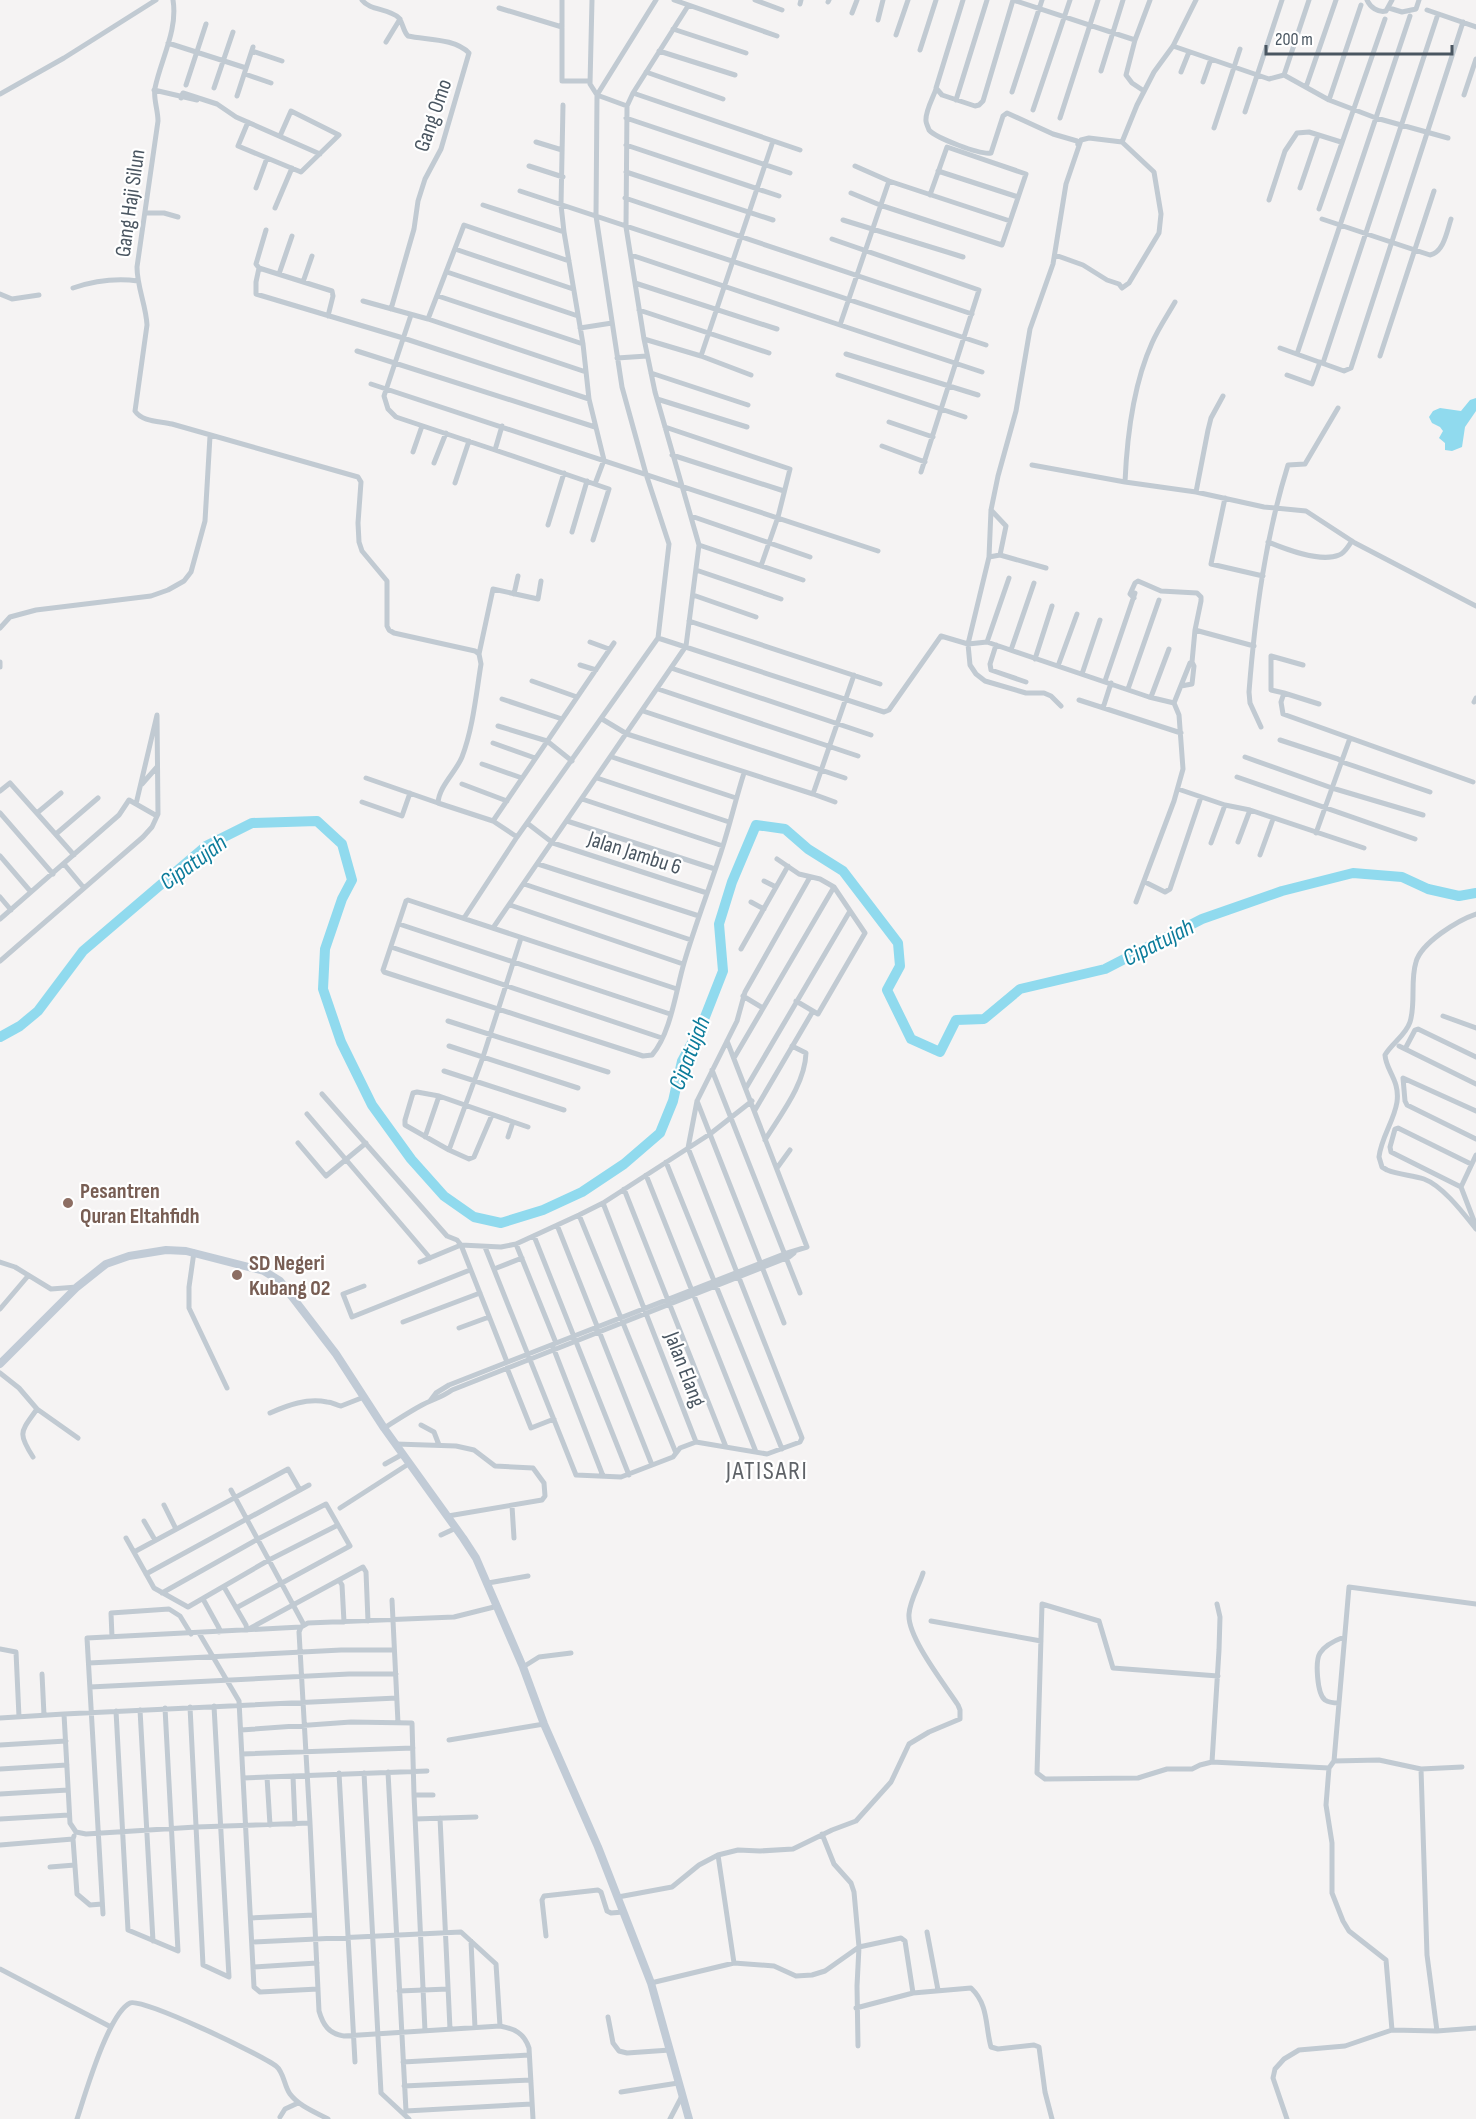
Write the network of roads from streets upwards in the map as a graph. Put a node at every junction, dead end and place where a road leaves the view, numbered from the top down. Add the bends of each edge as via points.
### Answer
1 (156, 0) edge
2 (173, 0) edge
3 (362, 0) edge
4 (554, 0) edge
5 (592, 0) edge
6 (656, 0) edge
7 (674, 0) edge
8 (755, 0) edge
9 (777, 0) edge
10 (857, 0) edge
11 (883, 0) edge
12 (908, 0) edge
13 (936, 0) edge
14 (963, 0) edge
15 (987, 0) edge
16 (1013, 0) edge
17 (1042, 0) edge
18 (1070, 0) edge
19 (1098, 0) edge
20 (1123, 0) edge
21 (1150, 0) edge
22 (1196, 0) edge
23 (1282, 0) edge
24 (1309, 0) edge
25 (1336, 0) edge
26 (1367, 0) edge
27 (1392, 0) edge
28 (1419, 0) edge
29 (562, 1) edge
30 (1361, 4) dead end
31 (688, 6) junction
32 (775, 7) junction
33 (499, 8) dead end
34 (1389, 8) junction
35 (1039, 9) junction
36 (782, 10) dead end
37 (1427, 10) dead end
38 (852, 13) dead end
39 (1438, 14) junction
40 (1410, 16) dead end
41 (1064, 17) junction
42 (399, 19) junction
43 (1385, 19) dead end
44 (878, 20) dead end
45 (1463, 22) junction
46 (206, 24) dead end
47 (1090, 26) junction
48 (562, 27) junction
49 (1476, 27) edge
50 (674, 29) junction
51 (233, 32) dead end
52 (1112, 33) junction
53 (896, 35) dead end
54 (777, 36) dead end
55 (1135, 40) junction
56 (386, 42) dead end
57 (168, 43) junction
58 (1173, 46) junction
59 (1240, 49) dead end
60 (920, 50) dead end
61 (659, 51) junction
62 (197, 52) junction
63 (1189, 52) junction
64 (746, 53) dead end
65 (1210, 59) junction
66 (1476, 59) edge
67 (223, 61) junction
68 (282, 61) dead end
69 (1235, 66) junction
70 (245, 71) junction
71 (1101, 71) dead end
72 (646, 72) junction
73 (1181, 72) dead end
74 (735, 75) dead end
75 (1258, 75) junction
76 (1284, 75) junction
77 (590, 81) junction
78 (1203, 82) dead end
79 (271, 83) dead end
80 (186, 85) dead end
81 (1306, 87) junction
82 (214, 88) dead end
83 (936, 88) junction
84 (154, 90) junction
85 (1144, 91) junction
86 (1012, 92) dead end
87 (633, 93) junction
88 (0, 94) edge
89 (597, 95) junction
90 (1464, 95) dead end
91 (237, 96) dead end
92 (723, 99) dead end
93 (956, 100) junction
94 (1329, 100) junction
95 (564, 105) dead end
96 (627, 106) junction
97 (1352, 109) junction
98 (1034, 110) dead end
99 (1245, 111) dead end
100 (1060, 117) dead end
101 (626, 118) junction
102 (1376, 118) junction
103 (248, 122) junction
104 (1400, 125) junction
105 (1214, 128) dead end
106 (1426, 132) junction
107 (1318, 135) junction
108 (280, 136) junction
109 (1448, 138) dead end
110 (773, 141) junction
111 (536, 142) dead end
112 (1122, 142) junction
113 (1341, 142) junction
114 (626, 145) junction
115 (1078, 145) junction
116 (562, 150) junction
117 (800, 150) dead end
118 (320, 154) junction
119 (267, 158) junction
120 (765, 165) junction
121 (529, 166) dead end
122 (855, 166) dead end
123 (292, 168) junction
124 (938, 171) junction
125 (626, 172) junction
126 (790, 173) dead end
127 (563, 177) junction
128 (889, 181) junction
129 (256, 188) dead end
130 (1300, 188) dead end
131 (757, 189) junction
132 (520, 191) dead end
133 (1434, 191) dead end
134 (851, 193) dead end
135 (930, 195) junction
136 (779, 196) dead end
137 (626, 198) junction
138 (1018, 198) junction
139 (1269, 200) dead end
140 (561, 205) junction
141 (880, 205) junction
142 (483, 206) dead end
143 (275, 208) dead end
144 (1319, 208) dead end
145 (145, 213) junction
146 (749, 213) junction
147 (596, 216) junction
148 (178, 217) dead end
149 (1322, 219) dead end
150 (1451, 219) dead end
151 (773, 220) dead end
152 (843, 220) dead end
153 (1010, 221) junction
154 (1340, 225) junction
155 (626, 227) junction
156 (266, 230) dead end
157 (872, 230) junction
158 (564, 232) junction
159 (1365, 234) junction
160 (292, 236) dead end
161 (741, 237) junction
162 (832, 239) dead end
163 (1390, 242) junction
164 (455, 249) junction
165 (1414, 250) junction
166 (864, 252) junction
167 (631, 255) junction
168 (1055, 255) junction
169 (312, 256) dead end
170 (963, 257) dead end
171 (569, 261) junction
172 (733, 261) junction
173 (259, 268) junction
174 (447, 272) junction
175 (279, 274) junction
176 (856, 276) junction
177 (138, 280) junction
178 (303, 282) junction
179 (635, 283) junction
180 (725, 287) junction
181 (73, 288) dead end
182 (573, 289) junction
183 (0, 294) edge
184 (39, 295) dead end
185 (438, 296) junction
186 (363, 301) dead end
187 (848, 301) junction
188 (1175, 302) dead end
189 (391, 309) junction
190 (717, 309) junction
191 (639, 310) junction
192 (972, 314) junction
193 (411, 315) junction
194 (328, 316) junction
195 (578, 316) junction
196 (428, 319) junction
197 (612, 323) junction
198 (840, 326) junction
199 (580, 328) junction
200 (777, 329) dead end
201 (710, 333) junction
202 (403, 338) junction
203 (965, 338) junction
204 (644, 339) junction
205 (583, 344) junction
206 (986, 345) dead end
207 (1280, 348) dead end
208 (357, 351) dead end
209 (770, 353) dead end
210 (846, 354) dead end
211 (1297, 354) junction
212 (647, 356) junction
213 (701, 356) junction
214 (1380, 356) dead end
215 (617, 358) junction
216 (395, 362) junction
217 (957, 362) junction
218 (1322, 363) junction
219 (586, 372) junction
220 (982, 372) dead end
221 (651, 373) junction
222 (751, 375) dead end
223 (838, 375) dead end
224 (1287, 375) dead end
225 (371, 384) dead end
226 (949, 386) junction
227 (387, 388) junction
228 (978, 395) dead end
229 (1223, 396) dead end
230 (589, 399) junction
231 (657, 399) junction
232 (748, 405) dead end
233 (1338, 408) dead end
234 (941, 410) junction
235 (965, 417) dead end
236 (889, 422) dead end
237 (422, 426) junction
238 (502, 426) junction
239 (596, 427) junction
240 (665, 427) junction
241 (747, 427) dead end
242 (446, 433) junction
243 (210, 436) junction
244 (933, 437) junction
245 (470, 441) junction
246 (882, 447) dead end
247 (495, 450) junction
248 (413, 452) dead end
249 (672, 455) junction
250 (604, 460) junction
251 (925, 462) junction
252 (434, 464) dead end
253 (1032, 465) dead end
254 (921, 472) dead end
255 (564, 473) junction
256 (646, 474) junction
257 (588, 481) junction
258 (1125, 482) junction
259 (455, 483) dead end
260 (595, 484) junction
261 (681, 485) junction
262 (784, 491) junction
263 (1196, 492) junction
264 (1225, 498) junction
265 (1274, 508) junction
266 (991, 510) junction
267 (691, 516) junction
268 (778, 517) junction
269 (548, 525) dead end
270 (572, 532) dead end
271 (593, 540) dead end
272 (1352, 541) junction
273 (769, 542) junction
274 (1268, 542) junction
275 (699, 545) junction
276 (878, 550) dead end
277 (1000, 555) junction
278 (810, 557) dead end
279 (989, 557) junction
280 (761, 566) junction
281 (1047, 568) dead end
282 (696, 570) junction
283 (518, 576) dead end
284 (1263, 576) junction
285 (1009, 578) dead end
286 (803, 580) dead end
287 (541, 581) dead end
288 (1034, 583) dead end
289 (514, 594) junction
290 (693, 596) junction
291 (781, 599) dead end
292 (1159, 600) dead end
293 (1053, 606) dead end
294 (1476, 606) edge
295 (1077, 614) dead end
296 (756, 617) dead end
297 (1100, 620) dead end
298 (689, 621) junction
299 (0, 628) edge
300 (1195, 630) junction
301 (658, 638) junction
302 (591, 642) dead end
303 (987, 642) junction
304 (614, 643) dead end
305 (968, 644) junction
306 (996, 645) junction
307 (686, 646) junction
308 (1254, 646) junction
309 (609, 649) junction
310 (1169, 649) dead end
311 (1011, 650) junction
312 (479, 654) junction
313 (1035, 659) junction
314 (0, 662) edge
315 (1192, 662) junction
316 (580, 664) dead end
317 (1303, 665) dead end
318 (1058, 666) junction
319 (0, 667) edge
320 (671, 668) junction
321 (596, 670) junction
322 (1082, 674) junction
323 (855, 675) junction
324 (532, 681) dead end
325 (1026, 682) dead end
326 (1108, 682) junction
327 (880, 684) dead end
328 (1181, 686) junction
329 (1128, 689) junction
330 (658, 690) junction
331 (1284, 693) junction
332 (577, 697) junction
333 (1151, 697) junction
334 (502, 699) dead end
335 (846, 700) junction
336 (1079, 700) dead end
337 (1174, 703) junction
338 (1319, 704) dead end
339 (1061, 706) dead end
340 (1103, 708) junction
341 (643, 711) junction
342 (562, 719) junction
343 (602, 719) junction
344 (838, 724) junction
345 (498, 726) dead end
346 (1261, 727) dead end
347 (1181, 733) junction
348 (627, 734) junction
349 (871, 735) dead end
350 (1350, 738) junction
351 (1280, 740) dead end
352 (548, 741) junction
353 (493, 743) dead end
354 (830, 747) junction
355 (858, 756) dead end
356 (612, 757) junction
357 (536, 758) junction
358 (1245, 758) dead end
359 (572, 761) junction
360 (1342, 762) junction
361 (483, 764) dead end
362 (157, 767) junction
363 (822, 769) junction
364 (744, 773) junction
365 (1237, 777) dead end
366 (366, 778) dead end
367 (522, 778) junction
368 (597, 778) junction
369 (844, 778) dead end
370 (1473, 782) dead end
371 (462, 784) dead end
372 (141, 785) junction
373 (1332, 788) junction
374 (1178, 789) junction
375 (0, 792) edge
376 (1430, 792) dead end
377 (61, 793) dead end
378 (410, 793) junction
379 (813, 794) junction
380 (1202, 797) junction
381 (98, 798) dead end
382 (736, 798) junction
383 (582, 799) junction
384 (507, 801) junction
385 (362, 802) dead end
386 (835, 802) dead end
387 (438, 803) junction
388 (136, 804) junction
389 (1225, 806) junction
390 (1326, 809) junction
391 (1250, 810) junction
392 (0, 813) edge
393 (37, 813) junction
394 (1423, 815) dead end
395 (157, 816) junction
396 (1273, 819) junction
397 (493, 821) junction
398 (567, 821) junction
399 (729, 822) junction
400 (528, 823) junction
401 (1316, 833) junction
402 (56, 834) junction
403 (517, 837) junction
404 (1414, 839) dead end
405 (1238, 842) dead end
406 (553, 843) junction
407 (1211, 843) dead end
408 (723, 846) junction
409 (1364, 848) dead end
410 (74, 855) junction
411 (1260, 855) dead end
412 (0, 856) edge
413 (777, 859) dead end
414 (64, 864) junction
415 (538, 864) junction
416 (788, 866) junction
417 (715, 869) junction
418 (52, 874) junction
419 (810, 877) junction
420 (764, 881) dead end
421 (1145, 882) junction
422 (524, 884) junction
423 (776, 887) junction
424 (834, 887) junction
425 (84, 888) junction
426 (31, 892) junction
427 (707, 893) junction
428 (0, 897) edge
429 (751, 902) dead end
430 (1136, 902) dead end
431 (510, 905) junction
432 (764, 909) junction
433 (11, 910) junction
434 (850, 910) junction
435 (1476, 914) edge
436 (699, 916) junction
437 (464, 918) junction
438 (0, 919) edge
439 (399, 924) junction
440 (494, 928) junction
441 (521, 938) junction
442 (691, 940) junction
443 (391, 947) junction
444 (741, 949) dead end
445 (514, 960) junction
446 (0, 961) edge
447 (684, 964) junction
448 (506, 986) junction
449 (677, 989) junction
450 (743, 996) junction
451 (796, 1001) junction
452 (763, 1008) junction
453 (498, 1010) junction
454 (813, 1011) junction
455 (670, 1014) junction
456 (1443, 1016) dead end
457 (448, 1021) dead end
458 (1476, 1028) edge
459 (490, 1035) junction
460 (662, 1038) junction
461 (727, 1041) junction
462 (449, 1046) dead end
463 (792, 1046) junction
464 (1476, 1047) edge
465 (1474, 1056) edge
466 (483, 1057) junction
467 (734, 1058) junction
468 (712, 1070) junction
469 (444, 1071) dead end
470 (608, 1072) dead end
471 (474, 1081) junction
472 (1476, 1084) edge
473 (578, 1088) dead end
474 (746, 1088) junction
475 (322, 1094) dead end
476 (439, 1096) junction
477 (697, 1101) junction
478 (752, 1101) junction
479 (466, 1106) junction
480 (564, 1110) dead end
481 (755, 1110) junction
482 (1476, 1111) edge
483 (307, 1114) dead end
484 (492, 1114) junction
485 (731, 1118) junction
486 (513, 1122) junction
487 (528, 1127) dead end
488 (710, 1134) junction
489 (425, 1137) junction
490 (508, 1137) dead end
491 (1476, 1139) edge
492 (765, 1140) junction
493 (298, 1143) dead end
494 (366, 1143) junction
495 (688, 1148) junction
496 (449, 1150) junction
497 (790, 1150) dead end
498 (1476, 1155) edge
499 (346, 1159) junction
500 (666, 1162) junction
501 (1471, 1164) junction
502 (777, 1168) junction
503 (646, 1175) junction
504 (1461, 1187) junction
505 (624, 1189) junction
506 (603, 1203) junction
507 (1476, 1206) edge
508 (1472, 1213) junction
509 (579, 1215) junction
510 (557, 1225) junction
511 (1476, 1228) edge
512 (534, 1236) junction
513 (516, 1244) junction
514 (461, 1245) junction
515 (485, 1247) junction
516 (194, 1252) junction
517 (785, 1256) junction
518 (430, 1258) junction
519 (522, 1258) junction
520 (1, 1262) edge
521 (420, 1262) dead end
522 (762, 1265) junction
523 (494, 1269) junction
524 (0, 1270) edge
525 (470, 1270) junction
526 (738, 1274) junction
527 (28, 1276) junction
528 (715, 1283) junction
529 (364, 1286) dead end
530 (77, 1287) junction
531 (480, 1293) junction
532 (692, 1293) junction
533 (800, 1293) dead end
534 (668, 1302) junction
535 (0, 1309) edge
536 (645, 1311) junction
537 (489, 1317) junction
538 (622, 1320) junction
539 (403, 1322) dead end
540 (784, 1323) dead end
541 (459, 1328) dead end
542 (598, 1329) junction
543 (575, 1339) junction
544 (554, 1346) junction
545 (529, 1357) junction
546 (0, 1364) edge
547 (507, 1365) junction
548 (0, 1373) edge
549 (227, 1388) dead end
550 (364, 1396) junction
551 (37, 1409) junction
552 (270, 1413) dead end
553 (554, 1419) junction
554 (422, 1425) dead end
555 (384, 1428) junction
556 (78, 1438) dead end
557 (696, 1442) junction
558 (396, 1444) junction
559 (440, 1445) junction
560 (726, 1448) junction
561 (782, 1449) junction
562 (756, 1452) junction
563 (676, 1453) junction
564 (403, 1454) junction
565 (33, 1457) dead end
566 (410, 1463) junction
567 (385, 1464) dead end
568 (652, 1465) junction
569 (629, 1474) junction
570 (603, 1476) junction
571 (309, 1485) dead end
572 (231, 1490) dead end
573 (300, 1490) junction
574 (234, 1497) junction
575 (164, 1505) dead end
576 (512, 1506) junction
577 (340, 1508) dead end
578 (448, 1516) junction
579 (246, 1518) junction
580 (144, 1521) dead end
581 (338, 1525) junction
582 (456, 1528) junction
583 (176, 1529) junction
584 (441, 1535) dead end
585 (126, 1538) dead end
586 (514, 1538) dead end
587 (258, 1539) junction
588 (155, 1540) junction
589 (134, 1552) junction
590 (269, 1560) junction
591 (923, 1573) dead end
592 (146, 1574) junction
593 (528, 1576) dead end
594 (339, 1580) junction
595 (281, 1582) junction
596 (488, 1583) junction
597 (224, 1587) junction
598 (162, 1593) junction
599 (203, 1599) junction
600 (392, 1600) dead end
601 (1217, 1604) dead end
602 (1476, 1604) edge
603 (293, 1605) junction
604 (498, 1606) junction
605 (236, 1608) junction
606 (393, 1620) junction
607 (368, 1621) junction
608 (931, 1621) dead end
609 (344, 1622) junction
610 (302, 1626) junction
611 (247, 1630) junction
612 (219, 1632) junction
613 (199, 1633) junction
614 (191, 1634) junction
615 (112, 1637) junction
616 (1344, 1637) junction
617 (1041, 1641) junction
618 (0, 1649) edge
619 (394, 1650) junction
620 (300, 1652) junction
621 (571, 1653) dead end
622 (213, 1658) junction
623 (89, 1663) junction
624 (524, 1667) junction
625 (42, 1674) dead end
626 (396, 1674) junction
627 (1218, 1676) junction
628 (302, 1677) junction
629 (227, 1681) junction
630 (90, 1688) junction
631 (397, 1698) junction
632 (303, 1701) junction
633 (1339, 1703) junction
634 (239, 1704) junction
635 (214, 1706) junction
636 (190, 1707) junction
637 (165, 1708) junction
638 (140, 1710) junction
639 (116, 1711) junction
640 (91, 1712) junction
641 (64, 1714) junction
642 (44, 1715) junction
643 (20, 1717) junction
644 (0, 1718) edge
645 (398, 1723) junction
646 (544, 1724) junction
647 (304, 1725) junction
648 (241, 1730) junction
649 (449, 1740) dead end
650 (66, 1741) junction
651 (0, 1744) edge
652 (413, 1748) junction
653 (306, 1750) junction
654 (242, 1754) junction
655 (1334, 1761) junction
656 (1212, 1762) junction
657 (67, 1765) junction
658 (1462, 1767) dead end
659 (1329, 1768) junction
660 (0, 1769) edge
661 (1421, 1769) junction
662 (427, 1771) dead end
663 (388, 1772) junction
664 (413, 1772) junction
665 (339, 1773) junction
666 (363, 1773) junction
667 (307, 1775) junction
668 (293, 1776) junction
669 (267, 1777) junction
670 (243, 1778) junction
671 (68, 1790) junction
672 (0, 1794) edge
673 (414, 1795) junction
674 (433, 1795) dead end
675 (69, 1815) junction
676 (476, 1817) dead end
677 (440, 1818) junction
678 (0, 1819) edge
679 (415, 1819) junction
680 (310, 1823) junction
681 (295, 1824) junction
682 (270, 1825) junction
683 (220, 1826) junction
684 (245, 1826) junction
685 (196, 1827) junction
686 (172, 1828) junction
687 (147, 1830) junction
688 (76, 1832) junction
689 (122, 1832) junction
690 (98, 1833) junction
691 (822, 1834) junction
692 (73, 1839) junction
693 (0, 1845) edge
694 (718, 1855) junction
695 (75, 1865) junction
696 (50, 1867) dead end
697 (618, 1897) junction
698 (102, 1904) junction
699 (623, 1912) junction
700 (103, 1914) dead end
701 (314, 1915) junction
702 (251, 1918) junction
703 (927, 1932) dead end
704 (445, 1933) junction
705 (421, 1934) junction
706 (396, 1936) junction
707 (546, 1936) dead end
708 (373, 1937) junction
709 (348, 1938) junction
710 (316, 1939) junction
711 (153, 1941) junction
712 (471, 1941) junction
713 (252, 1942) junction
714 (859, 1947) junction
715 (734, 1963) junction
716 (317, 1964) junction
717 (253, 1967) junction
718 (0, 1969) edge
719 (651, 1983) junction
720 (318, 1989) junction
721 (448, 1989) junction
722 (423, 1990) junction
723 (939, 1990) junction
724 (399, 1991) junction
725 (913, 1993) junction
726 (856, 2008) junction
727 (608, 2017) dead end
728 (500, 2026) junction
729 (111, 2028) junction
730 (475, 2028) junction
731 (1476, 2028) edge
732 (450, 2029) junction
733 (1392, 2030) junction
734 (425, 2031) junction
735 (1437, 2031) junction
736 (401, 2032) junction
737 (378, 2033) junction
738 (353, 2035) junction
739 (858, 2046) dead end
740 (670, 2050) junction
741 (529, 2055) junction
742 (355, 2062) dead end
743 (403, 2062) junction
744 (531, 2080) junction
745 (678, 2083) junction
746 (404, 2086) junction
747 (621, 2092) dead end
748 (682, 2096) junction
749 (298, 2103) junction
750 (532, 2104) junction
751 (280, 2117) dead end
752 (77, 2119) edge
753 (328, 2119) edge
754 (409, 2119) edge
755 (534, 2119) edge
756 (670, 2119) edge
757 (689, 2119) edge
758 (1052, 2119) edge
759 (1287, 2119) edge

1 - 88 street
2 - 57 street, Gang Haji Silun via 174,20
3 - 42 street, Gang Omo
4 - 29 street
5 - 77 street
6 - 89 street
7 - 31 street
8 - 32 street
9 - 32 street
10 - 38 street
11 - 44 street
12 - 53 street
13 - 60 street
14 - 83 street
15 - 93 street
16 - 35 street
16 - 93 street via 983,101 975,106
17 - 35 street
18 - 41 street
19 - 47 street
20 - 52 street
21 - 55 street
22 - 58 street
23 - 75 street
24 - 76 street
25 - 81 street
26 - 34 street via 1377,11
27 - 34 street
28 - 34 street via 1416,9 1402,12
29 - 48 street
30 - 94 street
31 - 50 street
31 - 54 street
32 - 36 street
33 - 48 street
35 - 41 street
35 - 86 street
37 - 39 street
39 - 45 street
39 - 104 street
40 - 102 street
41 - 47 street
41 - 98 street
42 - 56 street
42 - 189 street, Gang Omo via 408,36 454,45 469,55 441,149 422,190
43 - 97 street
45 - 49 street
45 - 106 street
46 - 62 street
47 - 52 street
47 - 100 street
48 - 77 street via 562,81
50 - 61 street
50 - 64 street
51 - 67 street
52 - 55 street
52 - 71 street
55 - 85 street via 1126,75
57 - 62 street
57 - 84 street, Gang Haji Silun
58 - 63 street
58 - 85 street
59 - 69 street
61 - 72 street
61 - 74 street
62 - 67 street
62 - 80 street
63 - 65 street
63 - 73 street
65 - 69 street
65 - 78 street
66 - 90 street
67 - 70 street
67 - 82 street
68 - 70 street via 253,49
69 - 75 street
69 - 105 street
70 - 79 street
70 - 91 street
72 - 87 street
72 - 92 street
75 - 76 street via 1269,79
75 - 99 street
76 - 81 street
77 - 89 street
81 - 94 street
83 - 93 street via 939,94
83 - 115 street via 926,118 928,127 965,148 991,153 1007,113 1053,135 1077,141
84 - 103 street via 217,104
84 - 145 street, Gang Haji Silun via 158,121
85 - 112 street
87 - 96 street
87 - 110 street
89 - 96 street
89 - 147 street
94 - 97 street
95 - 116 street
96 - 101 street
97 - 102 street
97 - 113 street
101 - 114 street
101 - 120 street
102 - 104 street
102 - 154 street
103 - 108 street
103 - 119 street via 238,146
104 - 106 street
104 - 159 street
106 - 109 street
106 - 163 street
107 - 113 street
107 - 130 street
107 - 139 street via 1301,132 1290,141
108 - 118 street
108 - 118 street via 291,111 339,135
110 - 117 street
110 - 120 street
111 - 116 street
112 - 115 street via 1087,138
112 - 168 street via 1154,172 1161,214 1155,241 1122,288 1083,265
113 - 144 street
114 - 125 street
114 - 131 street
115 - 168 street via 1063,198
116 - 127 street
118 - 123 street via 301,172
119 - 123 street
119 - 129 street
120 - 126 street
120 - 131 street
121 - 127 street
122 - 128 street
123 - 143 street
124 - 135 street
124 - 138 street
124 - 138 street via 947,147 1026,174
125 - 137 street
125 - 146 street
127 - 140 street
128 - 135 street
128 - 141 street
131 - 136 street
131 - 146 street
132 - 140 street
133 - 165 street
134 - 141 street
135 - 153 street
137 - 155 street
137 - 161 street
138 - 153 street
140 - 147 street
140 - 158 street
141 - 153 street via 1002,245
141 - 157 street
142 - 158 street
145 - 148 street
145 - 177 street, Gang Haji Silun
146 - 151 street
146 - 161 street
147 - 155 street
147 - 197 street
149 - 154 street
150 - 165 street via 1435,254
152 - 157 street
154 - 159 street
154 - 211 street
155 - 167 street
155 - 172 street
156 - 173 street via 256,264
157 - 166 street
157 - 170 street
158 - 171 street
159 - 163 street
159 - 218 street
160 - 175 street
161 - 172 street
161 - 176 street
162 - 166 street
163 - 165 street
163 - 218 street via 1351,368 1344,371
164 - 171 street via 464,225
164 - 174 street
164 - 182 street
165 - 214 street
166 - 176 street
166 - 192 street via 978,289
167 - 179 street
167 - 180 street
168 - 266 street via 1030,329 1016,411
169 - 178 street
171 - 182 street
172 - 180 street
172 - 187 street
173 - 175 street
173 - 194 street via 256,294
174 - 185 street
174 - 195 street
175 - 178 street
176 - 187 street
176 - 192 street
177 - 181 street
177 - 243 street, Gang Haji Silun via 147,325 135,411 141,418
178 - 194 street via 333,292
179 - 190 street
179 - 191 street
180 - 190 street
180 - 198 street
182 - 195 street
183 - 184 street via 12,299
185 - 196 street
185 - 205 street
186 - 189 street
187 - 198 street
187 - 203 street
188 - 258 street via 1152,342 1137,391
189 - 193 street
190 - 200 street
190 - 201 street
191 - 201 street
191 - 204 street
192 - 203 street
193 - 196 street
193 - 202 street
194 - 202 street
195 - 199 street
196 - 219 street
197 - 199 street
197 - 215 street
198 - 217 street
199 - 205 street
201 - 209 street
201 - 213 street
202 - 216 street
202 - 230 street
203 - 206 street
203 - 217 street
204 - 212 street
204 - 213 street
205 - 219 street
207 - 211 street
208 - 216 street
210 - 226 street
211 - 218 street
212 - 215 street
212 - 221 street
213 - 222 street
215 - 256 street
216 - 227 street
216 - 239 street
217 - 220 street
217 - 226 street
218 - 224 street via 1312,384
219 - 230 street
221 - 231 street
221 - 232 street
223 - 234 street
225 - 227 street
226 - 228 street
226 - 234 street
227 - 237 street via 383,398 392,414
227 - 238 street
229 - 263 street via 1211,418
230 - 239 street
231 - 240 street
231 - 241 street
233 - 265 street via 1305,464 1288,465
234 - 235 street
234 - 244 street
236 - 244 street
237 - 242 street
237 - 248 street
238 - 247 street
238 - 250 street
239 - 250 street
240 - 249 street
240 - 262 street via 789,468
242 - 245 street
242 - 252 street
243 - 299 street via 205,522 188,578 151,596 17,615 6,619
243 - 312 street via 359,478 359,542 387,581 389,630
244 - 251 street
245 - 247 street
245 - 259 street
246 - 251 street
247 - 255 street
249 - 261 street
249 - 262 street
250 - 256 street
250 - 260 street
251 - 254 street
253 - 258 street
255 - 257 street
255 - 269 street
256 - 261 street
256 - 301 street via 669,544
257 - 260 street
257 - 270 street
258 - 263 street
260 - 271 street via 609,489 609,493
261 - 267 street
261 - 268 street
262 - 268 street
263 - 264 street
264 - 265 street
264 - 284 street via 1211,564
265 - 272 street via 1308,512
265 - 274 street
266 - 277 street via 1006,526
266 - 279 street
267 - 273 street
267 - 275 street
268 - 273 street
268 - 276 street
272 - 274 street via 1334,556 1306,555
272 - 294 street
273 - 278 street
273 - 280 street
274 - 284 street
275 - 280 street
275 - 282 street
277 - 279 street
277 - 281 street
279 - 305 street
280 - 286 street
282 - 290 street
282 - 291 street
283 - 289 street
284 - 308 street
285 - 303 street
287 - 289 street via 538,598
288 - 311 street
289 - 312 street via 493,590
290 - 296 street
290 - 298 street
292 - 329 street
293 - 313 street
295 - 318 street
297 - 322 street
298 - 307 street
298 - 323 street
300 - 308 street
300 - 315 street
300 - 326 street via 1201,601 1197,593 1161,591 1138,581 1134,583 1130,594 1134,596
301 - 307 street
301 - 343 street
302 - 309 street
303 - 305 street
303 - 306 street
304 - 309 street
305 - 335 street via 939,636 888,711
305 - 339 street via 970,665 985,681 1026,693 1044,693
306 - 311 street
306 - 325 street via 991,670
307 - 320 street
307 - 335 street
308 - 346 street via 1249,698
309 - 321 street
310 - 333 street
311 - 313 street
312 - 387 street via 481,664 467,741
313 - 318 street
314 - 319 street
315 - 328 street
315 - 328 street via 1192,684
316 - 321 street
317 - 331 street via 1271,656 1272,690
318 - 322 street
320 - 330 street
320 - 344 street
321 - 332 street
322 - 326 street
323 - 327 street
323 - 335 street
324 - 332 street
326 - 329 street
326 - 340 street
328 - 337 street
329 - 333 street
330 - 341 street
330 - 354 street
331 - 338 street
331 - 350 street via 1283,714
332 - 342 street
333 - 337 street
334 - 342 street
335 - 344 street
336 - 340 street
337 - 347 street via 1179,711
340 - 347 street
341 - 348 street
341 - 363 street
342 - 352 street
343 - 348 street
343 - 359 street
344 - 349 street
344 - 354 street
345 - 352 street
347 - 374 street via 1184,763
348 - 356 street
348 - 364 street
350 - 360 street
350 - 370 street
351 - 360 street
352 - 357 street
352 - 359 street
353 - 357 street
354 - 355 street
354 - 363 street
356 - 368 street
356 - 382 street
357 - 367 street
358 - 373 street
359 - 400 street
360 - 373 street
360 - 376 street
361 - 367 street
362 - 372 street
362 - 372 street via 157,715
362 - 395 street
363 - 369 street
363 - 379 street
364 - 379 street
364 - 382 street
365 - 390 street
366 - 378 street
367 - 384 street
368 - 383 street
368 - 399 street
371 - 384 street
372 - 388 street
373 - 390 street
373 - 394 street
374 - 380 street
374 - 421 street
375 - 393 street via 10,783
377 - 393 street
378 - 385 street via 402,816
378 - 387 street
379 - 386 street
380 - 389 street
380 - 421 street via 1170,889 1166,892
381 - 402 street
382 - 399 street
383 - 398 street
383 - 408 street
384 - 397 street
387 - 397 street
388 - 395 street
388 - 410 street via 129,800 119,815
389 - 391 street
389 - 407 street
390 - 401 street
390 - 404 street
391 - 396 street
391 - 405 street
392 - 418 street
393 - 402 street
395 - 425 street via 143,837
396 - 401 street
396 - 411 street
397 - 403 street
398 - 406 street
398 - 417 street
399 - 408 street
400 - 403 street
400 - 406 street
401 - 409 street
402 - 410 street
403 - 437 street
406 - 415 street
406 - 427 street, Jalan Jambu 6
408 - 417 street
410 - 414 street
412 - 426 street
413 - 416 street
414 - 418 street
414 - 425 street
415 - 422 street
415 - 436 street
416 - 419 street
416 - 423 street
417 - 427 street
418 - 426 street
419 - 424 street
419 - 450 street
420 - 423 street
421 - 430 street
422 - 431 street
422 - 442 street
423 - 432 street
424 - 434 street
424 - 452 street
425 - 446 street
426 - 433 street
427 - 436 street
428 - 433 street
429 - 432 street
431 - 440 street
431 - 447 street
432 - 444 street
433 - 438 street
434 - 451 street
434 - 454 street via 865,933 818,1014
435 - 511 street via 1447,928 1417,959 1410,1021 1385,1055 1397,1099 1379,1157 1387,1170 1432,1183
436 - 442 street
437 - 439 street via 408,900
437 - 440 street
439 - 443 street
439 - 445 street
440 - 441 street
441 - 445 street
441 - 449 street
442 - 447 street
443 - 448 street
443 - 453 street via 384,972
445 - 448 street
445 - 455 street
447 - 449 street
448 - 453 street
448 - 460 street
449 - 455 street
450 - 452 street
450 - 461 street
451 - 454 street
451 - 474 street
452 - 467 street
453 - 459 street
453 - 460 street via 643,1056 655,1053
454 - 463 street
455 - 460 street
456 - 458 street
457 - 459 street
459 - 466 street
459 - 470 street
461 - 467 street
461 - 468 street
462 - 466 street
463 - 481 street
463 - 492 street via 806,1053 802,1078
464 - 465 street
465 - 472 street via 1418,1029 1402,1048
466 - 471 street
466 - 473 street
467 - 474 street
468 - 477 street
468 - 485 street
469 - 471 street
471 - 479 street
471 - 480 street
474 - 478 street
475 - 494 street
476 - 479 street
476 - 489 street
476 - 489 street via 417,1092 412,1095 405,1123
477 - 488 street
477 - 495 street
478 - 481 street
478 - 485 street
479 - 484 street
479 - 496 street
481 - 492 street
482 - 491 street via 1403,1078 1406,1104
483 - 499 street
484 - 486 street
484 - 496 street via 474,1157 469,1159
485 - 488 street
485 - 517 street
486 - 487 street
486 - 490 street
488 - 495 street
488 - 522 street
489 - 496 street
492 - 502 street
493 - 499 street via 326,1176
494 - 499 street
494 - 514 street via 447,1236
495 - 500 street
495 - 526 street
497 - 502 street
498 - 501 street
499 - 518 street
500 - 503 street
500 - 528 street
501 - 504 street
501 - 504 street via 1395,1129 1391,1152
502 - 517 street via 807,1247
503 - 505 street
503 - 532 street
504 - 508 street
505 - 506 street
505 - 534 street
506 - 509 street
506 - 536 street, Jalan Elang
507 - 508 street
508 - 511 street
509 - 510 street
509 - 538 street
510 - 512 street
510 - 542 street
512 - 513 street
512 - 543 street
513 - 515 street
513 - 519 street
514 - 515 street
514 - 518 street
514 - 525 street
515 - 523 street
516 - 530 street via 166,1250 129,1256 106,1264
516 - 549 street via 189,1308
516 - 550 street via 264,1271 280,1281
517 - 522 street
517 - 533 street
518 - 521 street
519 - 523 street
519 - 544 street
520 - 524 street
520 - 527 street
522 - 526 street
522 - 540 street
523 - 545 street
525 - 529 street via 352,1317 343,1294
525 - 531 street
526 - 528 street
526 - 561 street via 802,1438
527 - 530 street via 51,1289
527 - 535 street
528 - 532 street
528 - 561 street
530 - 546 street
531 - 537 street
531 - 539 street
532 - 534 street
532 - 562 street
534 - 536 street
534 - 560 street
536 - 538 street
536 - 557 street, Jalan Elang
537 - 541 street
537 - 547 street
538 - 542 street
538 - 563 street
542 - 543 street
542 - 568 street
543 - 544 street
543 - 569 street
544 - 545 street
544 - 570 street
545 - 547 street
545 - 553 street
547 - 553 street via 531,1428
547 - 555 street via 430,1401
548 - 551 street
550 - 552 street via 341,1406 306,1401
550 - 555 street
551 - 556 street
551 - 565 street via 22,1438
553 - 570 street via 576,1475
554 - 559 street via 434,1432
555 - 558 street
557 - 560 street
557 - 563 street
558 - 559 street
558 - 564 street
559 - 576 street via 474,1450 495,1466 534,1469 545,1486 545,1498
560 - 562 street
561 - 562 street via 766,1454
563 - 568 street
564 - 566 street
564 - 567 street
566 - 577 street
566 - 578 street
568 - 569 street
569 - 570 street
571 - 573 street
572 - 574 street
573 - 574 street via 288,1469
573 - 579 street
574 - 579 street
574 - 583 street
575 - 583 street
576 - 578 street
576 - 586 street
578 - 582 street
579 - 587 street
579 - 592 street
580 - 588 street
581 - 587 street via 326,1504
581 - 590 street
581 - 595 street via 350,1546
582 - 584 street
582 - 596 street
583 - 588 street
585 - 589 street
587 - 590 street
587 - 598 street
588 - 589 street
589 - 592 street
590 - 595 street
590 - 597 street
591 - 691 street via 910,1607 909,1624 958,1705 960,1716 909,1744 895,1776 860,1819
592 - 598 street
593 - 596 street
594 - 603 street
594 - 607 street via 363,1567
594 - 609 street
595 - 603 street
595 - 605 street
596 - 604 street
597 - 599 street
597 - 605 street
598 - 599 street via 188,1607
599 - 612 street
600 - 606 street
601 - 627 street
602 - 616 street via 1349,1587
603 - 610 street
603 - 611 street
604 - 606 street via 454,1617
604 - 624 street
605 - 611 street
606 - 607 street
606 - 619 street
607 - 609 street
608 - 617 street
609 - 610 street
610 - 611 street
610 - 620 street
611 - 612 street
612 - 613 street
613 - 614 street
613 - 622 street
614 - 615 street
614 - 615 street via 180,1616 169,1609 111,1613
615 - 623 street via 87,1638
616 - 633 street
616 - 633 street via 1320,1653 1318,1666 1320,1693 1325,1700
617 - 627 street via 1042,1604 1099,1621 1113,1668
617 - 656 street via 1037,1773 1040,1777 1138,1778
618 - 643 street via 16,1652
619 - 620 street
619 - 626 street
620 - 622 street
620 - 628 street
621 - 624 street via 539,1657
622 - 623 street
622 - 629 street
623 - 630 street
624 - 646 street
625 - 642 street
626 - 628 street
626 - 631 street
627 - 656 street
628 - 629 street
628 - 632 street
629 - 630 street
629 - 634 street
630 - 640 street
631 - 632 street
631 - 645 street
632 - 634 street
632 - 647 street
633 - 655 street
634 - 635 street
634 - 648 street
635 - 636 street
635 - 683 street
636 - 637 street
636 - 685 street
637 - 638 street
637 - 686 street
638 - 639 street
638 - 687 street
639 - 640 street
639 - 689 street
640 - 641 street
640 - 690 street
641 - 642 street
641 - 650 street
642 - 643 street
643 - 644 street
645 - 647 street
645 - 652 street via 412,1723
646 - 649 street
646 - 697 street
647 - 648 street
647 - 653 street
648 - 654 street
650 - 651 street
650 - 657 street
652 - 653 street
652 - 664 street
653 - 654 street
653 - 667 street
654 - 670 street
655 - 659 street
655 - 661 street via 1379,1760
656 - 659 street
657 - 660 street
657 - 671 street
658 - 661 street
659 - 733 street via 1326,1805 1332,1843 1332,1893 1349,1931 1386,1960
661 - 735 street via 1427,1955
662 - 664 street
663 - 664 street
663 - 666 street
663 - 706 street
664 - 673 street
665 - 666 street
665 - 667 street
665 - 709 street
666 - 708 street
667 - 668 street
667 - 680 street
668 - 669 street
668 - 681 street
669 - 670 street
669 - 682 street
670 - 684 street
671 - 672 street
671 - 675 street
673 - 674 street
673 - 679 street
675 - 678 street
675 - 688 street
676 - 677 street
677 - 679 street
677 - 704 street
679 - 705 street
680 - 681 street
680 - 701 street
681 - 682 street
682 - 684 street
683 - 684 street
683 - 685 street
683 - 685 street via 229,1977 203,1965
684 - 702 street
685 - 686 street
686 - 687 street
686 - 711 street via 178,1952
687 - 689 street
687 - 711 street
688 - 690 street
688 - 692 street
689 - 690 street
689 - 711 street via 128,1930
690 - 698 street
691 - 694 street via 793,1849 738,1850
691 - 714 street via 834,1864 853,1888
692 - 693 street
692 - 695 street
694 - 697 street via 672,1887
694 - 715 street
695 - 696 street
695 - 698 street via 77,1894 90,1905
697 - 699 street
698 - 700 street
699 - 707 street via 608,1913 598,1890 544,1896
699 - 719 street
701 - 702 street
701 - 710 street
702 - 713 street
703 - 723 street
704 - 705 street
704 - 712 street via 461,1932
704 - 721 street
705 - 706 street
705 - 722 street
706 - 708 street
706 - 724 street
706 - 736 street
708 - 709 street
708 - 737 street
709 - 710 street
709 - 738 street
710 - 713 street
710 - 716 street
712 - 728 street via 498,1969
712 - 730 street
713 - 717 street
714 - 715 street via 825,1971 807,1976 796,1976 774,1966
714 - 725 street via 903,1938
714 - 726 street
715 - 719 street
716 - 717 street
716 - 720 street
717 - 720 street via 254,1988 260,1992
718 - 729 street
719 - 740 street
720 - 738 street via 319,2011 328,2029 335,2034
721 - 722 street
721 - 732 street
722 - 724 street
722 - 734 street
723 - 725 street
723 - 758 street via 974,1990 986,2014 993,2048 1039,2047
724 - 736 street
725 - 726 street
726 - 739 street
727 - 740 street via 613,2043 619,2051
728 - 730 street
728 - 741 street via 520,2033
729 - 749 street via 132,2002 161,2011 276,2066
729 - 752 street via 99,2051
730 - 732 street
731 - 735 street
732 - 734 street
733 - 735 street
733 - 759 street via 1345,2046 1304,2049 1289,2055 1275,2069 1273,2078
734 - 736 street
736 - 737 street
736 - 743 street
737 - 738 street
737 - 754 street via 381,2093
738 - 742 street
740 - 745 street
741 - 743 street
741 - 744 street
743 - 746 street
744 - 746 street
744 - 750 street
745 - 747 street
745 - 748 street
746 - 750 street via 406,2111
748 - 756 street
748 - 757 street
749 - 751 street via 285,2109
749 - 753 street
750 - 755 street

